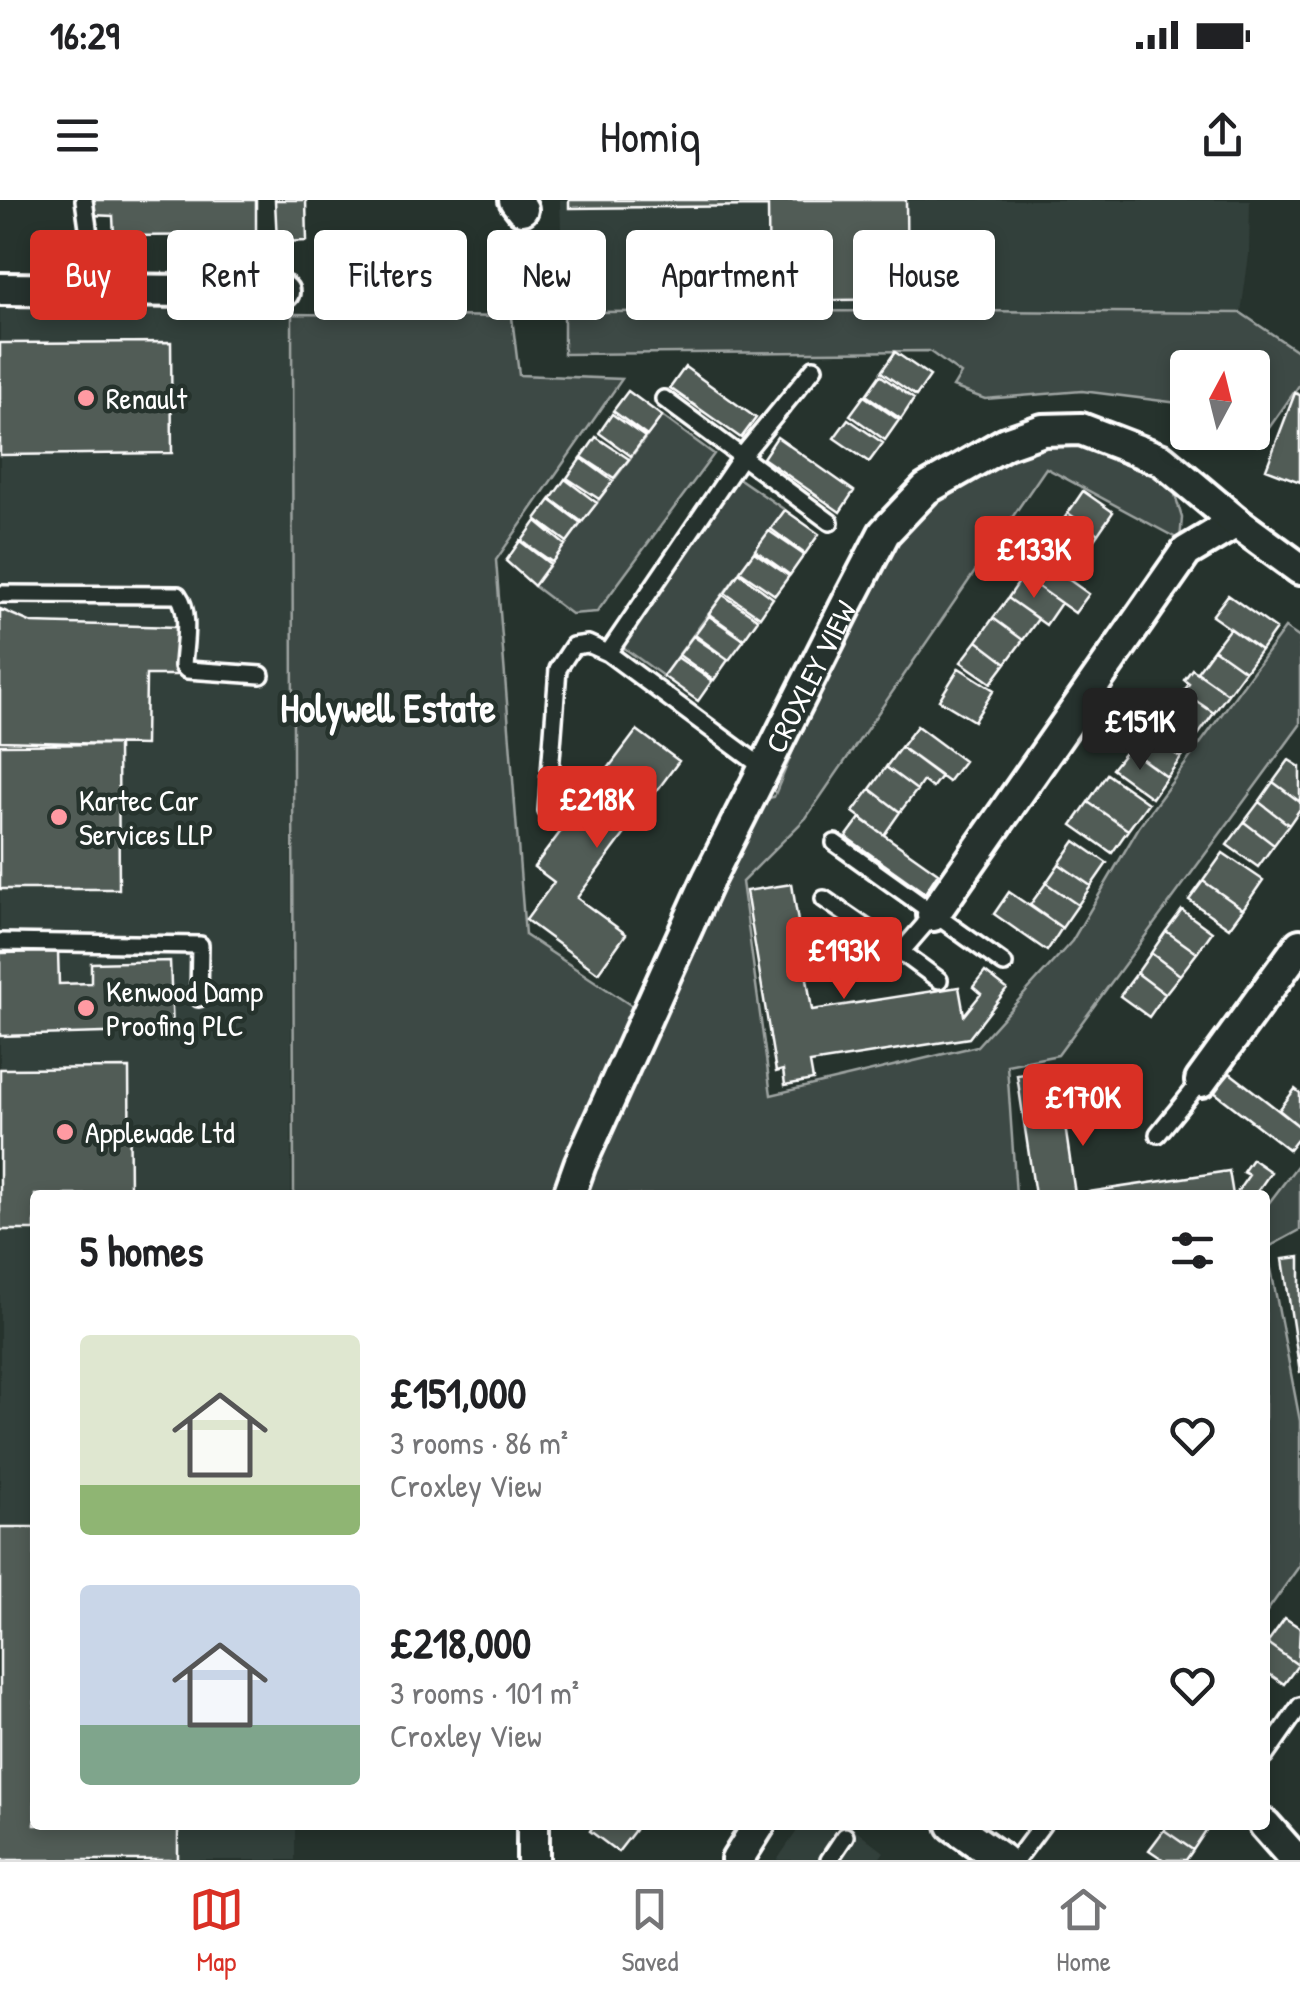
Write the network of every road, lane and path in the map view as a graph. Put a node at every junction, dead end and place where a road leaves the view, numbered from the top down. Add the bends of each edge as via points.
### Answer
1 (84, 200) edge
2 (88, 230) edge
3 (0, 289) edge
4 (30, 289) edge
5 (814, 368) dead end
6 (664, 399) dead end
7 (742, 456) junction
8 (830, 522) dead end
9 (1236, 522) junction
10 (1300, 569) edge
11 (0, 594) edge
12 (608, 653) junction
13 (260, 675) dead end
14 (764, 768) junction
15 (547, 811) dead end
16 (836, 843) dead end
17 (824, 898) dead end
18 (933, 916) junction
19 (0, 942) edge
20 (1300, 945) edge
21 (901, 952) junction
22 (1004, 964) dead end
23 (938, 980) dead end
24 (199, 998) dead end
25 (1201, 1082) joint
26 (1158, 1134) dead end
27 (571, 1190) edge
28 (1300, 1706) edge
29 (1270, 1749) edge
30 (532, 1830) edge
31 (755, 1830) edge
32 (960, 1830) edge
33 (1038, 1830) edge
34 (1269, 1830) edge
35 (845, 1836) dead end
36 (533, 1860) edge
37 (737, 1860) edge
38 (829, 1860) edge
39 (1002, 1860) edge
40 (1016, 1860) edge
41 (1296, 1860) edge

1 - 2 lane
3 - 4 street
5 - 7 lane
6 - 7 lane
7 - 8 lane
7 - 12 lane
9 - 10 street, CROXLEY VIEW
9 - 14 street, CROXLEY VIEW via 1162,460 1081,430 1042,430 1006,444 926,489 884,534
9 - 18 street via 1186,552
11 - 13 lane via 178,595 187,670
12 - 14 lane
12 - 15 lane via 588,644 563,656
14 - 27 street, CROXLEY VIEW
16 - 18 lane
17 - 21 lane
18 - 21 lane
18 - 22 lane
19 - 24 lane via 200,945
20 - 25 street
21 - 23 lane
25 - 26 lane
28 - 29 lane
30 - 36 street
31 - 37 street
32 - 39 street
33 - 40 lane
34 - 41 street
35 - 38 lane

